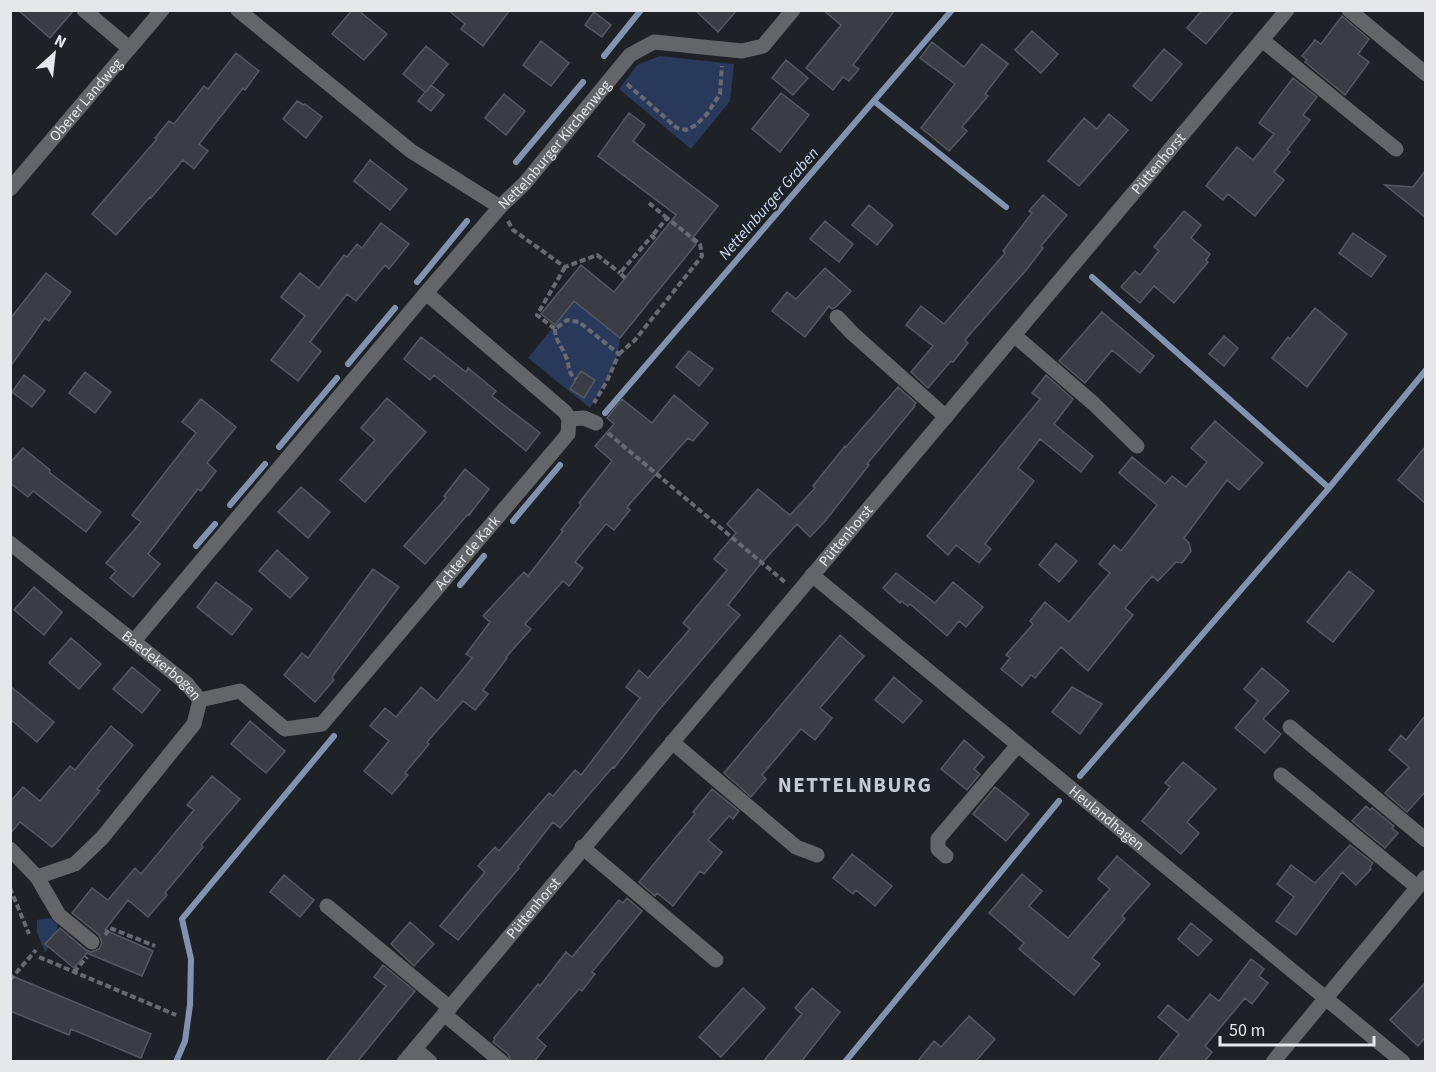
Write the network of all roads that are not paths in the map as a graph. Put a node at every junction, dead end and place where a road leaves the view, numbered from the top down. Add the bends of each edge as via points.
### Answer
1 (84, 10) edge
2 (162, 10) edge
3 (238, 10) edge
4 (793, 10) edge
5 (1287, 10) edge
6 (1349, 10) edge
7 (1262, 40) junction
8 (129, 48) junction
9 (1425, 74) edge
10 (1396, 149) dead end
11 (10, 189) edge
12 (500, 207) junction
13 (426, 293) junction
14 (837, 317) dead end
15 (1015, 336) junction
16 (946, 417) junction
17 (1137, 446) dead end
18 (10, 543) edge
19 (812, 575) junction
20 (134, 641) junction
21 (200, 700) junction
22 (1290, 727) dead end
23 (672, 742) junction
24 (1018, 745) junction
25 (1281, 775) dead end
26 (1425, 840) edge
27 (582, 847) junction
28 (10, 849) edge
29 (818, 855) dead end
30 (946, 855) dead end
31 (37, 877) junction
32 (1421, 882) edge
33 (327, 906) dead end
34 (92, 942) dead end
35 (716, 960) dead end
36 (1326, 998) junction
37 (447, 1011) junction
38 (415, 1049) junction
39 (404, 1062) edge
40 (430, 1062) edge
41 (502, 1062) edge
42 (1273, 1062) edge
43 (1403, 1062) edge

1 - 8 street
2 - 8 street, Oberer Landweg
3 - 12 street, Nettelnburger Kirchenweg via 411,152
4 - 12 street, Nettelnburger Kirchenweg via 763,46 742,51 654,42 630,55 525,183
5 - 7 street, Püttenhorst
6 - 9 street
7 - 10 street
7 - 15 street, Püttenhorst
8 - 11 street, Oberer Landweg
12 - 13 street
13 - 20 street
13 - 21 street, Achter de Kark via 565,412 583,420 322,724 285,729 240,691
14 - 16 street
15 - 16 street, Püttenhorst
15 - 17 street
16 - 19 street, Püttenhorst
18 - 20 street, Baedekerbogen
19 - 23 street, Püttenhorst
19 - 24 street, Heulandhagen
20 - 21 street, Baedekerbogen via 186,683
21 - 31 street, Baedekerbogen via 194,724 102,838 75,864
22 - 26 street
23 - 27 street, Püttenhorst
23 - 29 street via 801,851
24 - 30 street via 938,839 938,849
24 - 36 street, Heulandhagen
25 - 32 street
27 - 35 street
27 - 37 street, Püttenhorst
28 - 31 street
31 - 34 street via 59,915
32 - 36 street
33 - 37 street
36 - 42 street
36 - 43 street, Heulandhagen
37 - 38 street, Püttenhorst
37 - 41 street
38 - 39 street, Püttenhorst
38 - 40 street

